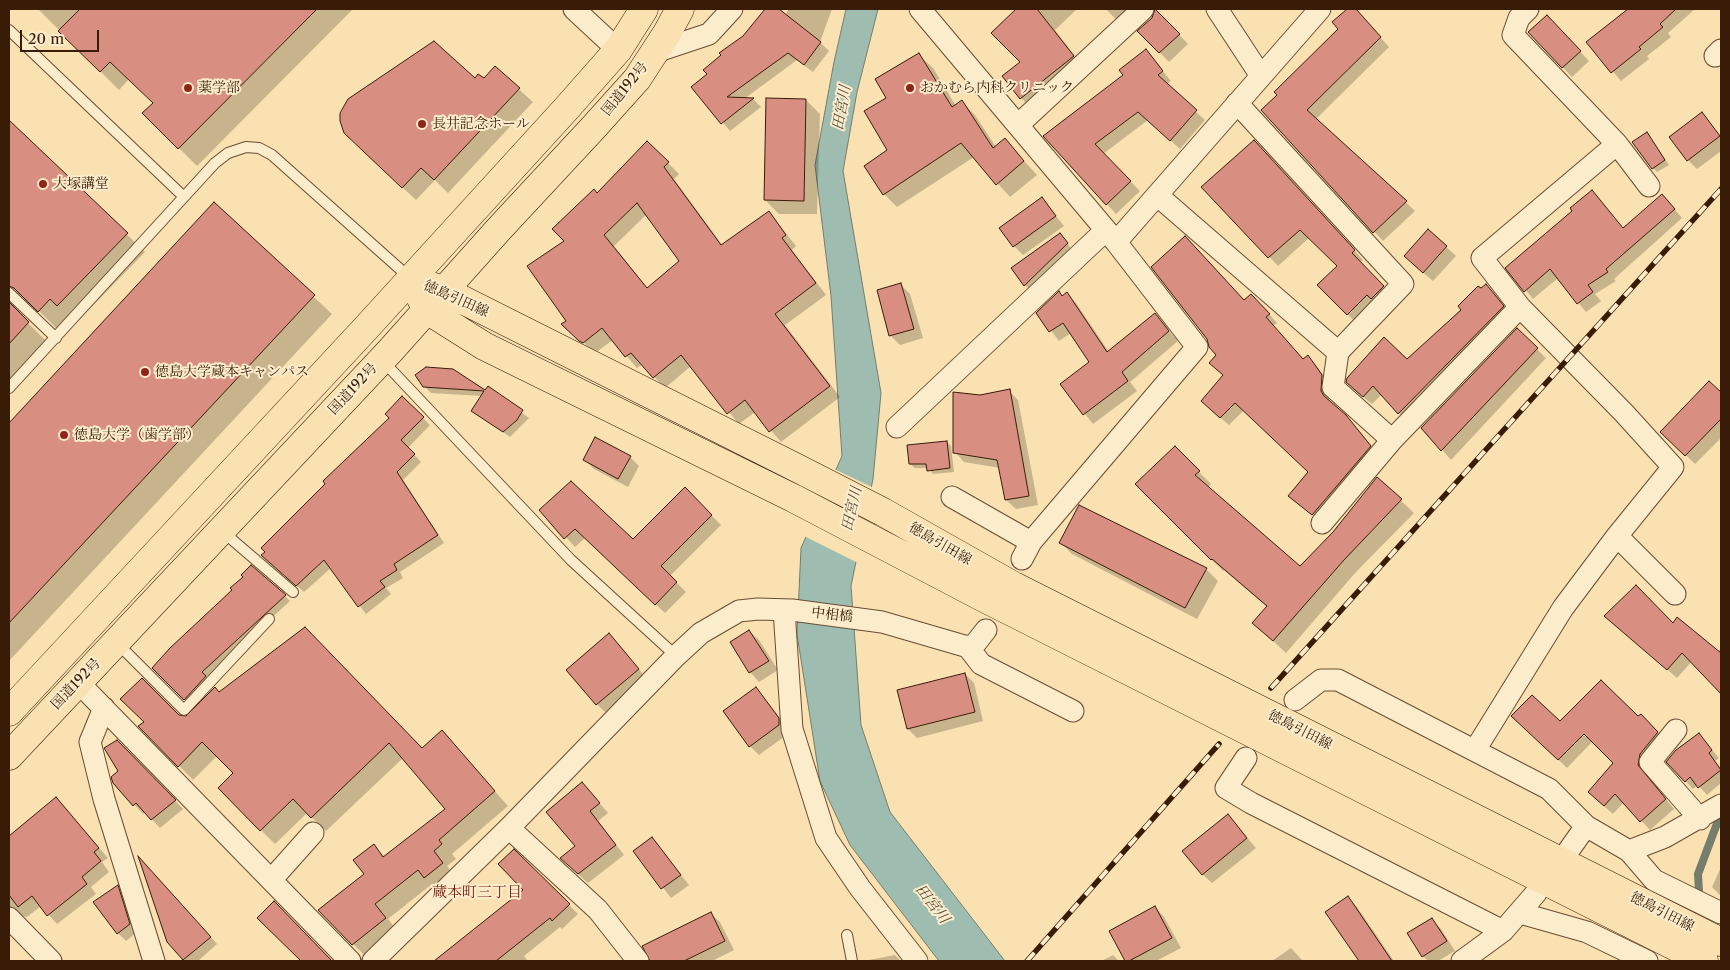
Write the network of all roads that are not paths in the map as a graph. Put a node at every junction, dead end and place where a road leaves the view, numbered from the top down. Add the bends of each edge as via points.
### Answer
1 (574, 9) edge
2 (644, 9) edge
3 (680, 9) edge
4 (732, 9) edge
5 (920, 9) edge
6 (1143, 9) edge
7 (1217, 9) edge
8 (1320, 9) edge
9 (1528, 9) edge
10 (9, 30) edge
11 (618, 50) junction
12 (655, 52) junction
13 (1261, 76) junction
14 (1237, 103) junction
15 (1018, 125) junction
16 (1617, 144) junction
17 (1649, 186) dead end
18 (1158, 195) junction
19 (183, 196) junction
20 (1111, 236) junction
21 (411, 279) junction
22 (9, 293) edge
23 (436, 301) junction
24 (1520, 307) junction
25 (56, 338) junction
26 (1338, 352) junction
27 (382, 359) junction
28 (9, 388) edge
29 (898, 427) dead end
30 (1392, 440) junction
31 (952, 497) dead end
32 (1322, 523) dead end
33 (221, 530) junction
34 (1617, 536) junction
35 (293, 592) dead end
36 (1675, 594) dead end
37 (788, 610) junction
38 (269, 619) dead end
39 (986, 630) dead end
40 (116, 642) junction
41 (968, 647) junction
42 (676, 656) junction
43 (78, 682) junction
44 (1295, 700) dead end
45 (104, 708) junction
46 (1073, 711) dead end
47 (9, 712) edge
48 (1676, 730) dead end
49 (1474, 750) junction
50 (9, 756) edge
51 (1246, 758) dead end
52 (1720, 806) edge
53 (1700, 819) junction
54 (1586, 826) junction
55 (509, 828) junction
56 (313, 833) dead end
57 (1569, 850) dead end
58 (1629, 851) junction
59 (272, 879) junction
60 (1536, 893) dead end
61 (1520, 913) junction
62 (1721, 913) edge
63 (9, 918) edge
64 (1503, 931) junction
65 (847, 935) dead end
66 (1721, 942) edge
67 (51, 961) edge
68 (154, 961) edge
69 (350, 961) edge
70 (373, 961) edge
71 (638, 961) edge
72 (852, 961) edge
73 (917, 961) edge
74 (1462, 961) edge
75 (1647, 961) edge
76 (1704, 961) edge

1 - 11 street
2 - 11 main road
3 - 12 main road, 国道192号
4 - 12 street via 708,34
5 - 15 street
6 - 15 street
7 - 13 street
8 - 13 street
9 - 16 street via 1519,18 1513,35
10 - 19 lane
11 - 21 main road
12 - 23 main road, 国道192号 via 637,79
13 - 14 street
14 - 18 street
14 - 26 street via 1403,284
15 - 20 street
16 - 17 street
16 - 24 street via 1482,258
18 - 20 street
18 - 26 street
19 - 21 lane via 228,153 246,147 259,148 272,155
19 - 25 lane
20 - 29 street
20 - 31 street via 1197,347 1026,550
21 - 23 main road, 徳島引田線
21 - 47 main road
22 - 25 lane
23 - 27 main road, 国道192号
23 - 66 main road, 徳島引田線 via 793,466 883,512 1014,586
23 - 76 main road, 徳島引田線 via 484,346 793,498 984,598
24 - 30 street
24 - 34 street via 1674,467
25 - 28 lane
26 - 30 street via 1333,387
27 - 33 main road, 国道192号
27 - 42 lane via 571,560
30 - 32 street
33 - 35 lane
33 - 40 main road, 国道192号
34 - 36 street
34 - 49 street via 1562,608
37 - 41 street, 中相橋 via 872,620
37 - 42 street, 中相橋 via 758,608 739,612 702,633
37 - 73 street via 792,729 826,838
38 - 40 lane via 184,710
39 - 41 street via 975,644
40 - 43 main road, 国道192号
41 - 46 street via 981,664
42 - 55 street, 中相橋
43 - 45 street
43 - 50 main road, 国道192号
44 - 49 street via 1321,680 1338,680
45 - 59 street
45 - 68 street via 90,742 104,799
48 - 53 street via 1650,762
49 - 54 street via 1549,789
51 - 64 street via 1226,788
52 - 53 street
53 - 58 street
54 - 57 street
54 - 58 street
55 - 70 street, 中相橋
55 - 71 street via 598,910
56 - 59 street
58 - 62 street via 1654,880
59 - 69 street
60 - 61 street
61 - 64 street
61 - 75 street via 1587,932
63 - 67 street
64 - 74 street
65 - 72 lane

